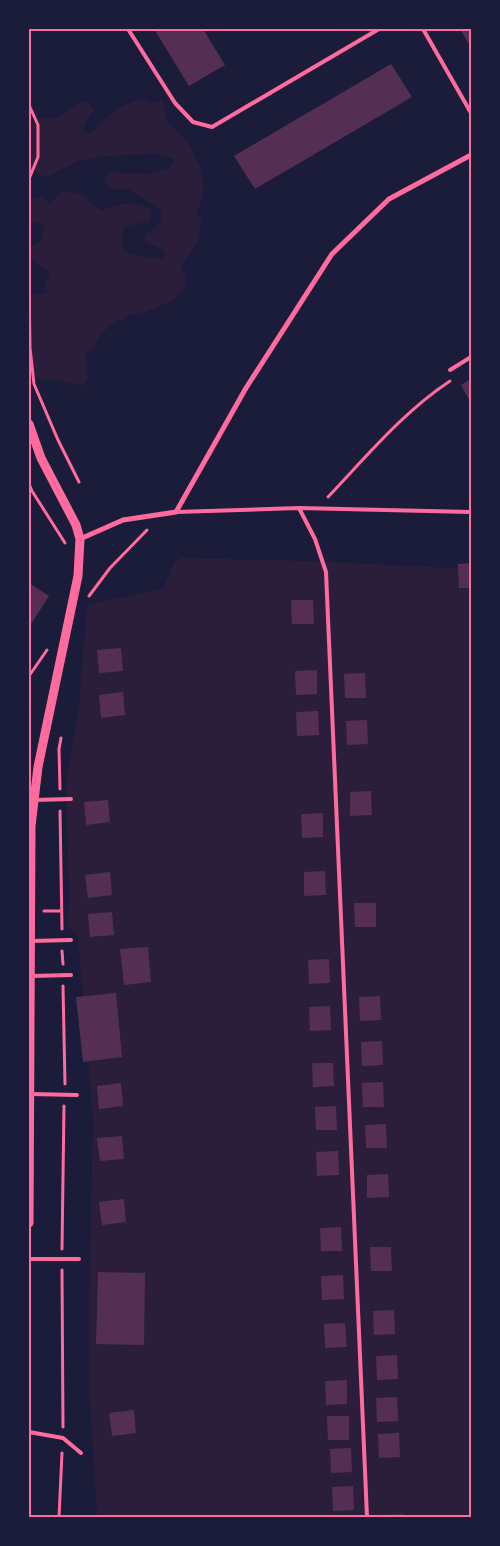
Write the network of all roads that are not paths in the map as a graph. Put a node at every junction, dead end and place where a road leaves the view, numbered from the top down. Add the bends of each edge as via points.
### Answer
1 (128, 29) edge
2 (379, 29) edge
3 (423, 29) edge
4 (471, 113) edge
5 (471, 155) edge
6 (471, 357) edge
7 (450, 370) road end
8 (29, 424) edge
9 (299, 508) junction
10 (176, 512) junction
11 (471, 512) edge
12 (80, 540) junction
13 (71, 799) dead end
14 (34, 800) junction
15 (30, 840) edge
16 (71, 940) dead end
17 (31, 941) junction
18 (71, 975) dead end
19 (31, 976) junction
20 (30, 1094) junction
21 (77, 1095) dead end
22 (29, 1173) edge
23 (29, 1223) edge
24 (29, 1259) edge
25 (79, 1259) dead end
26 (29, 1432) edge
27 (81, 1453) dead end
28 (367, 1517) edge

1 - 2 lane via 175,103 193,122 212,127
3 - 4 lane
5 - 10 street via 390,199 332,254 246,388
6 - 7 lane
8 - 12 street via 41,458 76,525
9 - 10 lane
9 - 11 lane
9 - 28 lane via 315,539 326,572
10 - 12 street via 123,520
12 - 14 street via 78,576
13 - 14 lane
14 - 15 street
15 - 17 street
16 - 17 lane
17 - 19 street
18 - 19 lane
19 - 20 street
20 - 21 lane
20 - 22 street
22 - 23 street
24 - 25 lane
26 - 27 lane via 63,1438

